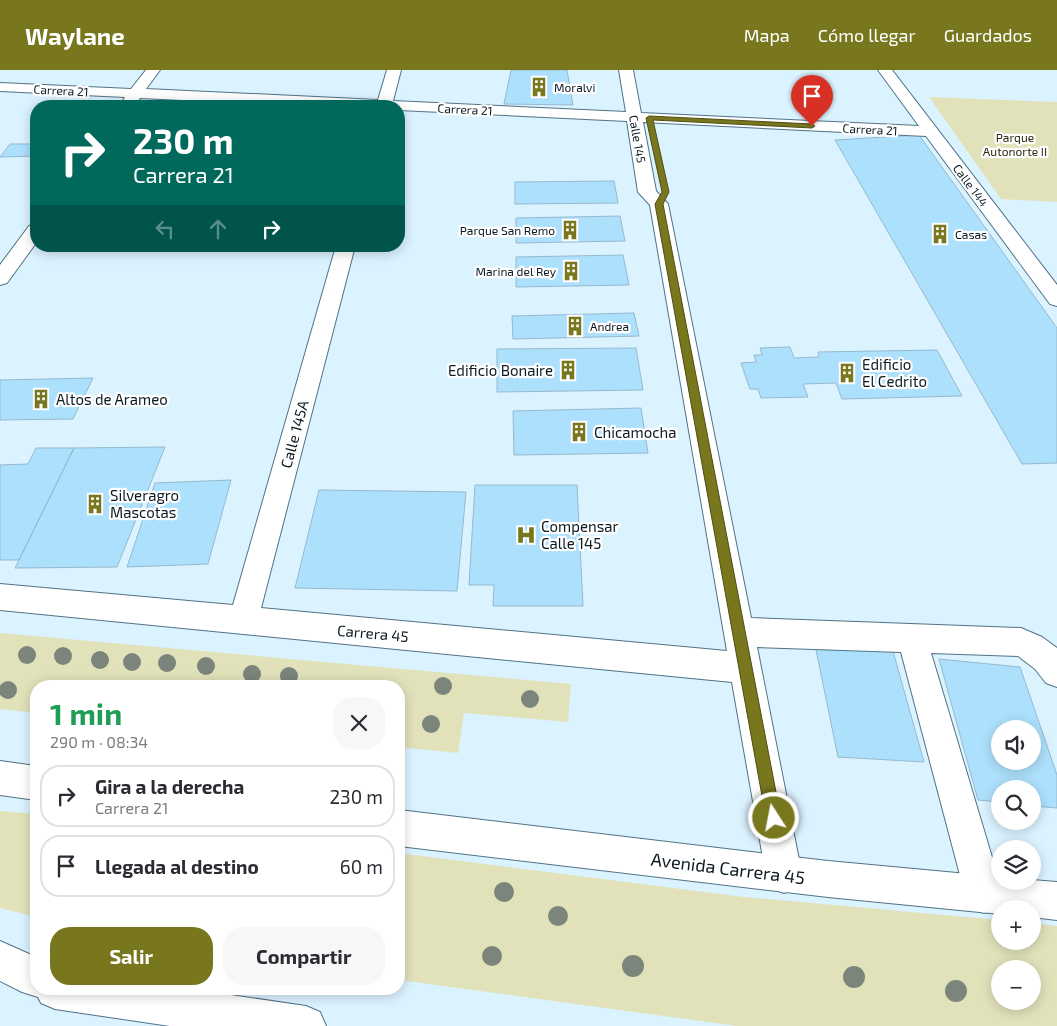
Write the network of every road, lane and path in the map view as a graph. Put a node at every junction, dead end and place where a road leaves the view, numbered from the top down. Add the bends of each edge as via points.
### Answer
1 (153, 70) edge
2 (394, 70) edge
3 (626, 70) edge
4 (640, 70) edge
5 (885, 70) edge
6 (0, 87) edge
7 (131, 100) edge
8 (386, 100) edge
9 (405, 107) edge
10 (642, 118) junction
11 (931, 131) junction
12 (658, 155) dead end
13 (30, 238) edge
14 (344, 252) edge
15 (1048, 276) edge
16 (0, 279) edge
17 (1057, 299) edge
18 (0, 598) edge
19 (243, 621) junction
20 (738, 632) junction
21 (912, 638) junction
22 (745, 668) junction
23 (1057, 672) edge
24 (0, 778) edge
25 (30, 782) edge
26 (405, 829) edge
27 (784, 875) junction
28 (984, 894) junction
29 (1057, 901) edge
30 (0, 960) edge
31 (30, 976) edge
32 (0, 981) edge
33 (30, 984) edge
34 (108, 995) edge
35 (306, 1026) edge

1 - 7 main road
2 - 8 main road
3 - 10 main road, Calle 145
4 - 10 main road, Calle 145
5 - 11 main road, Calle 144
6 - 7 main road, Carrera 21
9 - 10 main road, Carrera 21
10 - 11 main road, Carrera 21
10 - 12 main road, Calle 145
10 - 20 main road, Calle 145 via 647,192 661,193
11 - 15 main road, Calle 144
13 - 16 main road
14 - 19 main road, Calle 145A
15 - 17 main road, Calle 144
18 - 19 main road, Carrera 45
19 - 22 main road, Carrera 45
20 - 21 main road
20 - 22 main road, Calle 145
21 - 23 main road via 1021,642 1038,651
21 - 28 main road
22 - 27 main road, Calle 145
24 - 25 main road
26 - 27 main road, Avenida Carrera 45
27 - 28 main road, Avenida Carrera 45
28 - 29 main road, Avenida Carrera 45
30 - 31 main road
32 - 33 main road
34 - 35 main road

